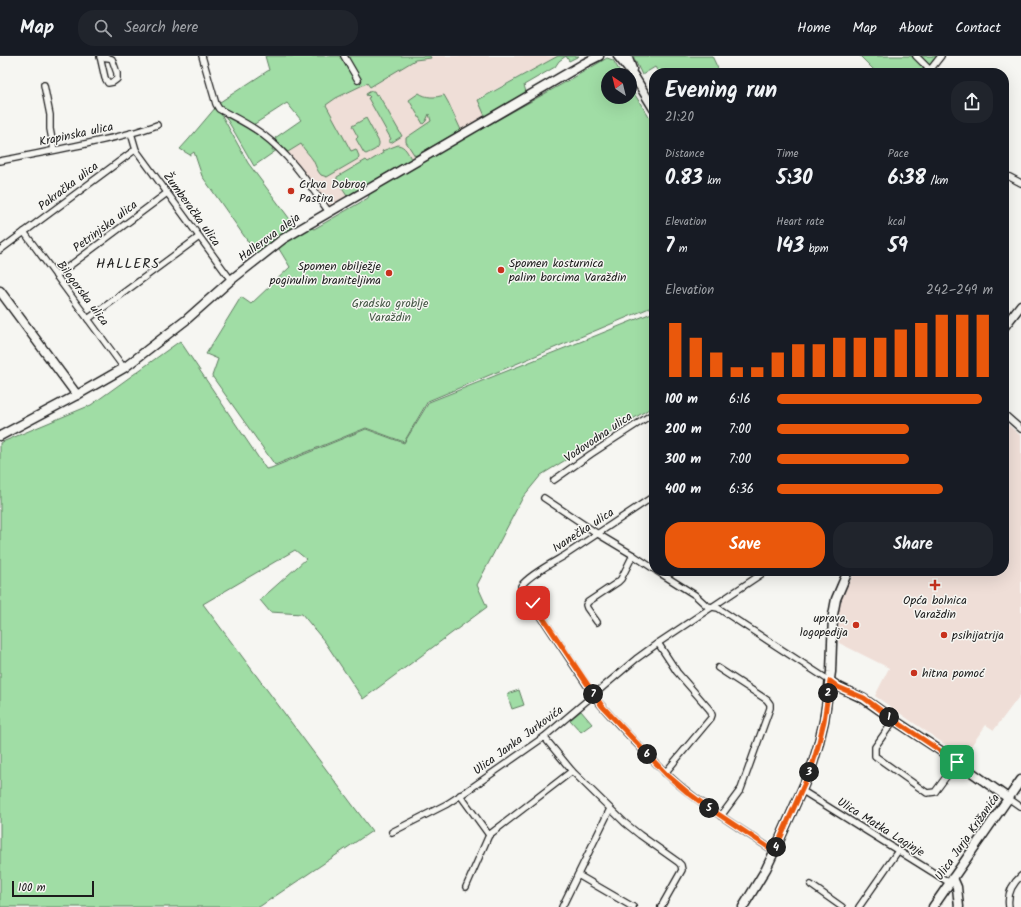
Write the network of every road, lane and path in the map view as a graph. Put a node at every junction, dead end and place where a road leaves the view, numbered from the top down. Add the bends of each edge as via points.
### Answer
1 (202, 56) edge
2 (344, 56) edge
3 (593, 56) edge
4 (599, 56) edge
5 (618, 56) edge
6 (627, 56) edge
7 (916, 56) edge
8 (941, 56) edge
9 (100, 57) edge
10 (586, 63) junction
11 (628, 68) edge
12 (631, 68) edge
13 (928, 68) edge
14 (932, 68) edge
15 (358, 80) dead end
16 (637, 81) edge
17 (44, 85) dead end
18 (649, 102) edge
19 (156, 125) dead end
20 (131, 133) junction
21 (54, 150) junction
22 (136, 150) junction
23 (0, 161) edge
24 (1009, 177) edge
25 (1021, 183) edge
26 (167, 193) junction
27 (329, 212) junction
28 (24, 232) junction
29 (199, 237) junction
30 (0, 250) edge
31 (56, 276) junction
32 (231, 280) junction
33 (0, 291) edge
34 (1021, 305) edge
35 (88, 318) junction
36 (1009, 321) edge
37 (124, 368) junction
38 (77, 395) junction
39 (649, 416) edge
40 (1009, 418) edge
41 (1020, 426) edge
42 (0, 436) edge
43 (554, 480) dead end
44 (544, 498) dead end
45 (649, 499) edge
46 (598, 534) junction
47 (633, 555) junction
48 (649, 566) edge
49 (665, 576) edge
50 (758, 576) edge
51 (846, 576) edge
52 (713, 606) junction
53 (597, 622) dead end
54 (658, 643) junction
55 (718, 668) dead end
56 (830, 681) junction
57 (594, 696) junction
58 (894, 720) junction
59 (544, 737) junction
60 (957, 762) junction
61 (572, 771) junction
62 (666, 774) junction
63 (1021, 780) edge
64 (801, 790) junction
65 (460, 795) junction
66 (1008, 798) junction
67 (1021, 807) edge
68 (610, 809) junction
69 (721, 816) junction
70 (392, 832) dead end
71 (489, 835) junction
72 (775, 850) junction
73 (898, 851) junction
74 (578, 875) junction
75 (1021, 876) edge
76 (952, 880) junction
77 (811, 885) dead end
78 (466, 887) dead end
79 (562, 907) edge
80 (633, 907) edge
81 (661, 907) edge
82 (743, 907) edge
83 (842, 907) edge
84 (859, 907) edge
85 (932, 907) edge
86 (959, 907) edge
87 (1009, 907) edge

1 - 27 street via 216,104 220,109 278,147 298,169
2 - 15 street
3 - 10 main road, Hallerova aleja
4 - 10 main road, Hallerova aleja
5 - 11 main road
6 - 12 main road
7 - 13 street
8 - 14 street
9 - 9 street via 105,78 108,83 114,82 117,73 112,59
10 - 27 main road, Hallerova aleja
16 - 18 main road
17 - 21 street
19 - 20 street, Krapinska ulica
20 - 21 street, Krapinska ulica
20 - 22 street
21 - 23 street, Krapinska ulica
22 - 26 street, Žumberačka ulica
22 - 28 street, Pakračka ulica
24 - 25 street
26 - 29 street, Žumberačka ulica
26 - 31 street, Petrinjska ulica
27 - 32 main road, Hallerova aleja via 283,239
28 - 30 street, Pakračka ulica
28 - 31 street, Bilogorska ulica
29 - 32 street, Žumberačka ulica
29 - 35 street
31 - 35 street, Bilogorska ulica
32 - 37 main road, Hallerova aleja via 186,320
33 - 38 main road
34 - 36 main road
35 - 37 street, Bilogorska ulica
37 - 38 main road, Hallerova aleja
38 - 42 main road, Hallerova aleja
39 - 43 street, Vodovodna ulica
40 - 41 street
44 - 46 street
45 - 46 street, Ivanečka ulica
46 - 47 street
46 - 57 street, Ivanečka ulica via 535,574 521,586
47 - 48 street
47 - 53 street via 621,579 586,605
49 - 52 street via 707,606
50 - 52 street, Ulica Janka Jurkovića
51 - 56 main road via 836,599 833,615
52 - 54 street, Ulica Janka Jurkovića
52 - 56 street
54 - 57 street, Ulica Janka Jurkovića via 636,658
54 - 62 street via 677,672 712,715
55 - 69 street via 770,704 760,738 740,788
56 - 58 main road via 864,698
56 - 64 main road via 818,746
57 - 59 street, Ulica Janka Jurkovića
57 - 62 street
58 - 60 main road
58 - 60 street via 874,747 875,756 927,793 936,792
59 - 61 street
59 - 65 street, Ulica Janka Jurkovića
60 - 66 main road
61 - 68 street
61 - 71 street
62 - 69 street
63 - 66 main road, Ulica Jurja Križanića
64 - 72 main road
64 - 73 street, Ulica Matka Laginje
65 - 70 street, Ulica Janka Jurkovića
65 - 71 street
66 - 67 street
66 - 76 main road, Ulica Jurja Križanića
68 - 74 street
68 - 81 street via 681,865 682,870
69 - 72 street
71 - 78 street
72 - 82 main road
73 - 76 street, Ulica Matka Laginje
73 - 84 street
74 - 79 street
74 - 80 street
75 - 87 street via 1013,885 1008,899
76 - 85 main road, Ulica Jurja Križanića
76 - 86 main road via 957,887
77 - 83 street

